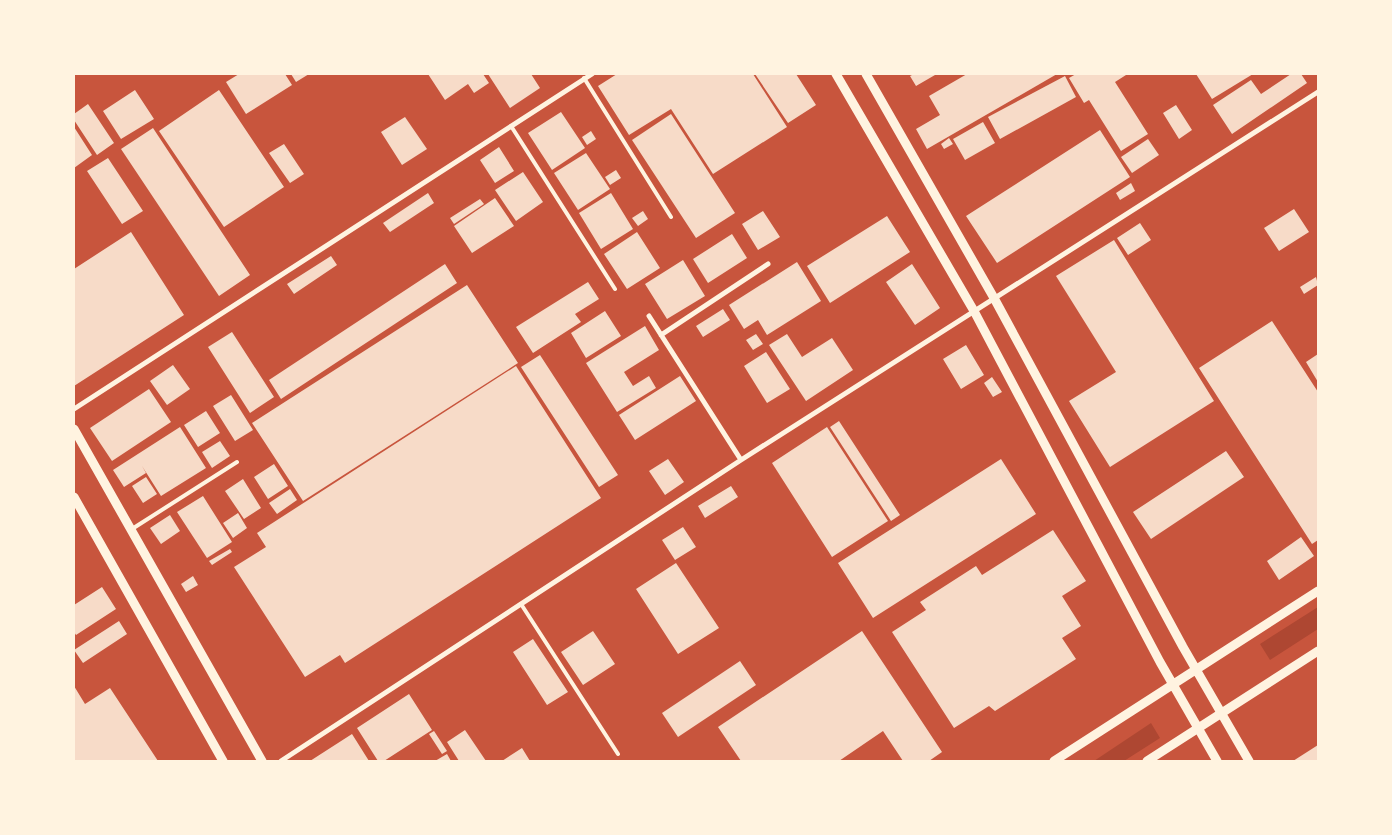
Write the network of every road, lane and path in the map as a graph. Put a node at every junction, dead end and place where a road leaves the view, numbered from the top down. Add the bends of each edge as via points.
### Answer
1 (592, 74) edge
2 (836, 74) edge
3 (866, 74) edge
4 (584, 78) junction
5 (1318, 92) edge
6 (511, 126) junction
7 (671, 217) dead end
8 (768, 264) dead end
9 (615, 289) dead end
10 (994, 298) junction
11 (974, 310) junction
12 (649, 316) dead end
13 (661, 335) junction
14 (74, 409) edge
15 (74, 429) edge
16 (741, 460) junction
17 (237, 462) dead end
18 (74, 497) edge
19 (131, 530) junction
20 (1318, 591) edge
21 (521, 604) junction
22 (1318, 650) edge
23 (1196, 671) junction
24 (1173, 685) junction
25 (1221, 714) junction
26 (1198, 728) junction
27 (618, 754) dead end
28 (223, 761) edge
29 (262, 761) edge
30 (281, 761) edge
31 (1054, 761) edge
32 (1147, 761) edge
33 (1217, 761) edge
34 (1249, 761) edge

1 - 4 street
2 - 11 street
3 - 10 street
4 - 6 street
4 - 7 lane
5 - 10 street
6 - 9 lane
6 - 14 street
8 - 13 street
10 - 11 street
10 - 23 street
11 - 16 street
11 - 24 street
12 - 13 street
13 - 16 street
15 - 19 street
16 - 21 street
17 - 19 lane
18 - 28 street
19 - 29 street
20 - 23 street
21 - 27 lane
21 - 30 street
22 - 25 street
23 - 24 street
23 - 25 street
24 - 26 street
24 - 31 street
25 - 26 street
25 - 34 street
26 - 32 street
26 - 33 street

